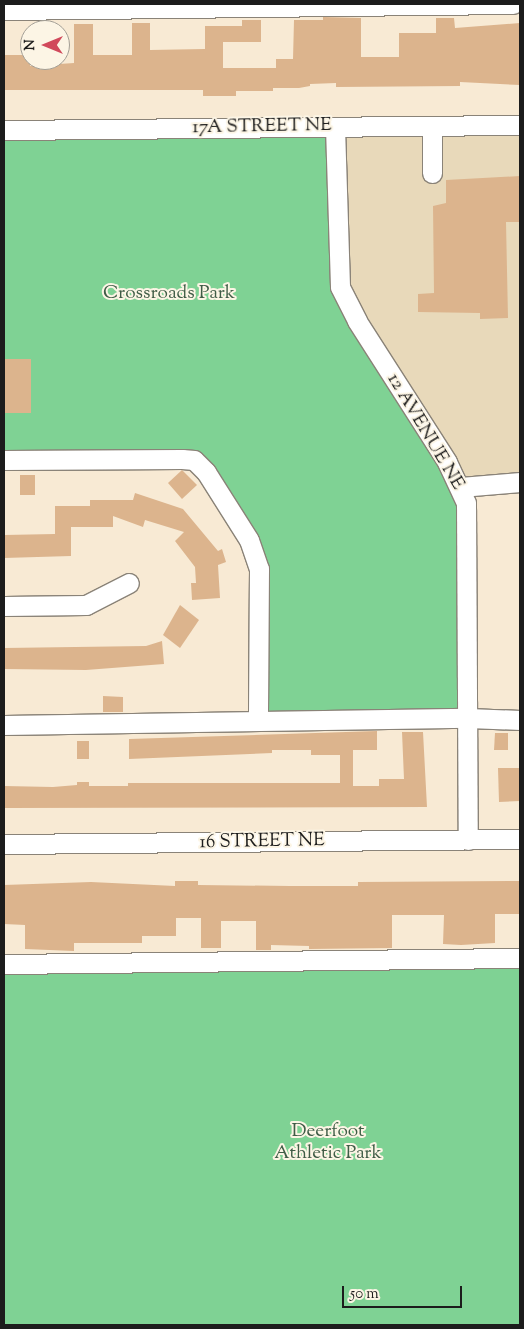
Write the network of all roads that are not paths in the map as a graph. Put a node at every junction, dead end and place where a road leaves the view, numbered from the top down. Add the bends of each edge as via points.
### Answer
1 (513, 4) edge
2 (35, 7) edge
3 (4, 10) edge
4 (520, 125) edge
5 (432, 126) junction
6 (336, 127) junction
7 (4, 130) edge
8 (432, 173) dead end
9 (4, 460) edge
10 (520, 482) edge
11 (461, 487) junction
12 (128, 583) dead end
13 (4, 606) edge
14 (468, 718) junction
15 (258, 720) junction
16 (520, 720) edge
17 (4, 725) edge
18 (520, 839) edge
19 (468, 840) junction
20 (4, 844) edge
21 (520, 958) edge
22 (4, 964) edge

1 - 2 street
2 - 3 street
4 - 5 street, 17A STREET NE
5 - 6 street, 17A STREET NE
5 - 8 street
6 - 7 street, 17A STREET NE
6 - 11 street, 12 AVENUE NE via 340,288
9 - 15 street via 194,460 235,515 249,540 259,569
10 - 11 street
11 - 14 street, 12 AVENUE NE via 468,527
12 - 13 street via 86,605
14 - 15 street
14 - 16 street
14 - 19 street, 12 AVENUE NE
15 - 17 street
18 - 19 street, 16 STREET NE
19 - 20 street, 16 STREET NE
21 - 22 street

